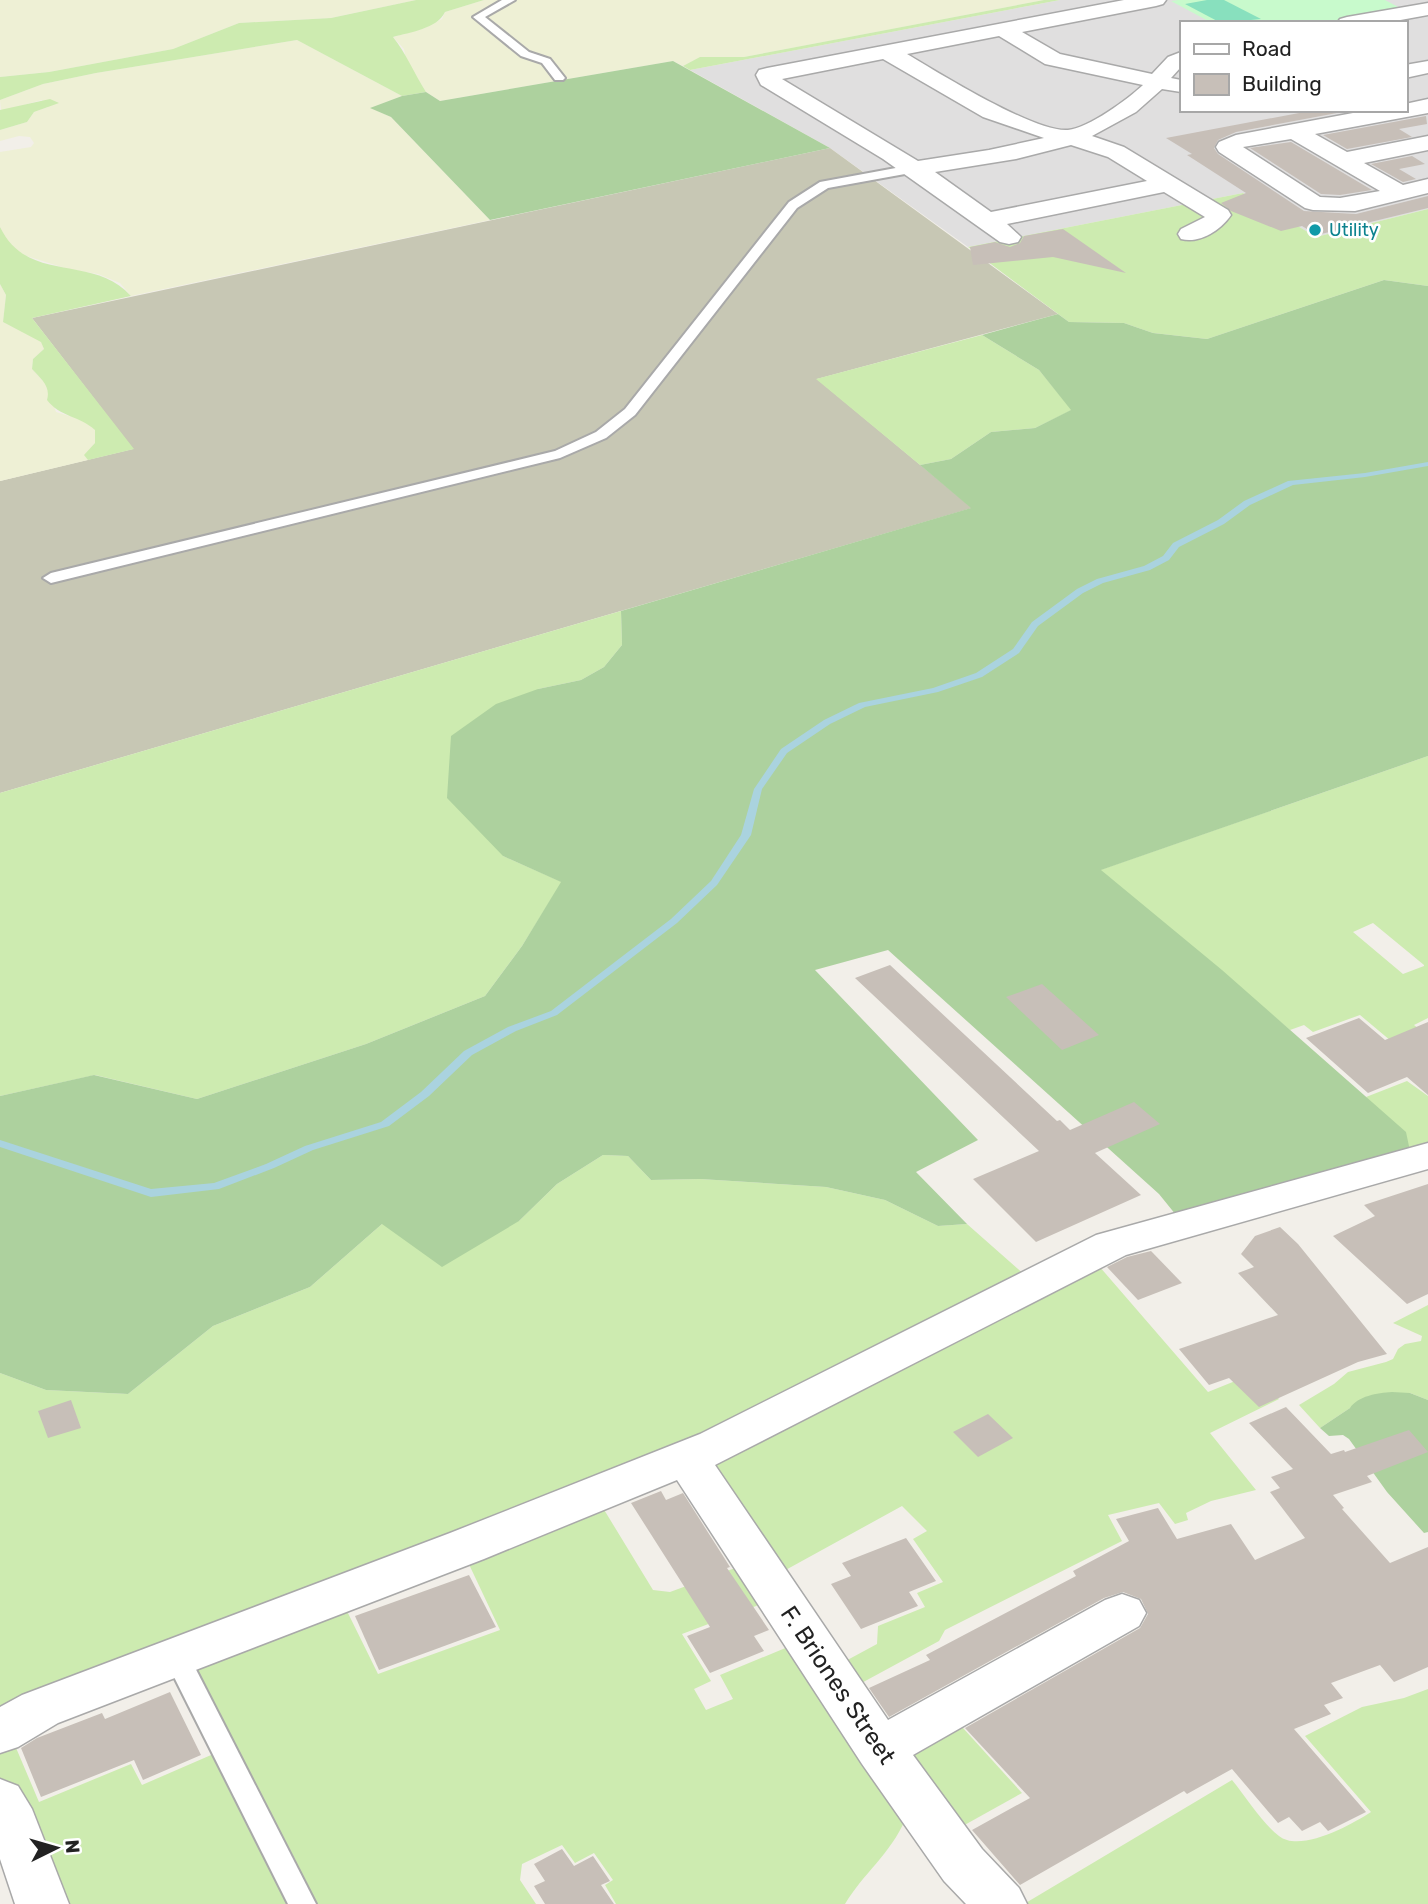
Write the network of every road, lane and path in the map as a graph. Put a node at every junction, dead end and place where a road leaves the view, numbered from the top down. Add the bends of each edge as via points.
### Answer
1 (510, 0) edge
2 (1156, 0) edge
3 (1428, 9) edge
4 (1359, 21) edge
5 (1000, 29) junction
6 (885, 51) junction
7 (1180, 59) edge
8 (1428, 67) edge
9 (1407, 72) edge
10 (559, 78) dead end
11 (1157, 82) junction
12 (1180, 87) edge
13 (1428, 106) edge
14 (1407, 110) edge
15 (1396, 112) edge
16 (1294, 131) junction
17 (1072, 137) junction
18 (1428, 143) edge
19 (1342, 160) junction
20 (912, 169) junction
21 (1168, 184) junction
22 (1428, 186) edge
23 (1398, 192) junction
24 (988, 220) junction
25 (1190, 234) dead end
26 (1009, 237) dead end
27 (51, 578) dead end
28 (1428, 1157) edge
29 (686, 1458) junction
30 (1122, 1613) dead end
31 (177, 1657) junction
32 (0, 1732) edge
33 (880, 1749) junction
34 (0, 1801) edge
35 (42, 1904) edge
36 (302, 1904) edge
37 (1000, 1904) edge

1 - 10 lane via 478,17 525,54 546,61
2 - 5 street
3 - 4 street
5 - 6 street
5 - 11 street via 1054,58
6 - 17 street via 991,112
6 - 20 street via 766,78
7 - 11 street via 1164,69
8 - 9 street
11 - 12 street
11 - 17 street via 1113,117
13 - 14 street
15 - 16 street
16 - 19 street
16 - 23 street via 1227,147 1314,203 1340,205
17 - 20 street
17 - 21 street via 1128,157
18 - 19 street
19 - 23 street
20 - 24 street
20 - 27 lane via 824,185 793,205 630,412 601,435 560,454
21 - 24 street
21 - 25 street via 1219,215
22 - 23 street
24 - 26 street
28 - 29 street via 1111,1245 738,1436
29 - 31 street
29 - 33 street, F. Briones Street
30 - 33 street
31 - 32 street via 40,1709
31 - 36 lane
33 - 37 street, F. Briones Street via 963,1865
34 - 35 street via 14,1824

